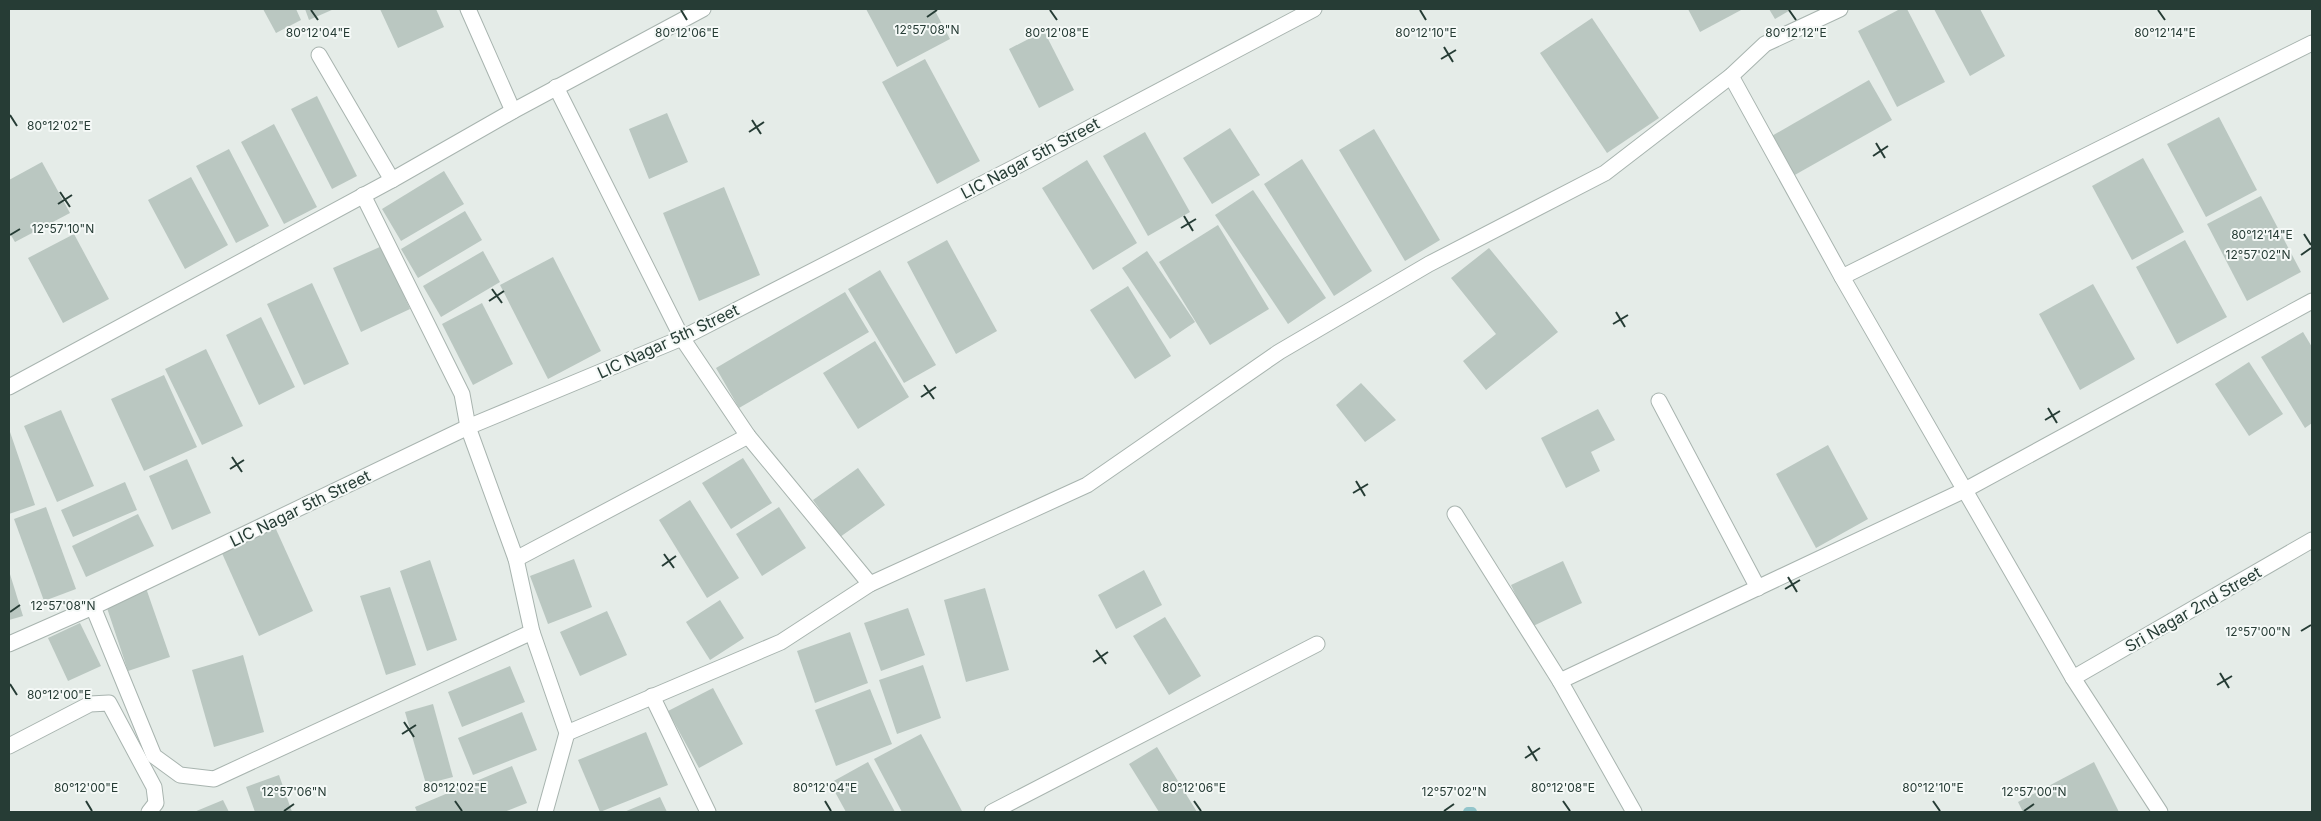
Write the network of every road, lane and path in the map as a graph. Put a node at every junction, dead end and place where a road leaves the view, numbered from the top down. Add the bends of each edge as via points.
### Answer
1 (468, 9) edge
2 (703, 9) edge
3 (1314, 9) edge
4 (1840, 9) edge
5 (2312, 43) edge
6 (319, 55) dead end
7 (1731, 76) junction
8 (556, 87) junction
9 (513, 111) junction
10 (392, 180) junction
11 (363, 195) junction
12 (1842, 278) junction
13 (2312, 301) edge
14 (682, 338) junction
15 (9, 387) edge
16 (1658, 401) dead end
17 (468, 428) junction
18 (748, 436) junction
19 (1965, 490) junction
20 (1455, 514) dead end
21 (2312, 540) edge
22 (516, 559) junction
23 (870, 584) junction
24 (1758, 588) junction
25 (93, 607) junction
26 (532, 632) junction
27 (9, 644) edge
28 (1316, 644) dead end
29 (2073, 678) junction
30 (1560, 681) junction
31 (652, 696) junction
32 (567, 733) junction
33 (9, 746) edge
34 (149, 812) edge
35 (544, 812) edge
36 (708, 812) edge
37 (992, 812) edge
38 (1634, 812) edge
39 (2160, 812) edge

1 - 9 street
2 - 8 street
3 - 14 street, LIC Nagar 5th Street
4 - 7 street via 1764,44
5 - 12 street
6 - 10 street
7 - 12 street
7 - 23 street via 1605,173 1429,264 1278,352 1087,484
8 - 9 street
8 - 14 street
9 - 10 street
10 - 11 street
11 - 15 street
11 - 17 street via 462,394
12 - 19 street
13 - 19 street
14 - 17 street, LIC Nagar 5th Street
14 - 18 street
16 - 24 street
17 - 22 street
17 - 25 street, LIC Nagar 5th Street
18 - 22 street
18 - 23 street
19 - 24 street
19 - 29 street
20 - 30 street
21 - 29 street, Sri Nagar 2nd Street
22 - 26 street
23 - 31 street via 781,642
24 - 30 street
25 - 26 street via 154,756 180,775 214,778
25 - 27 street, LIC Nagar 5th Street
26 - 32 street
28 - 37 street
29 - 39 street
30 - 38 street
31 - 32 street
31 - 36 street
32 - 35 street
33 - 34 street via 90,704 109,703 154,787 156,804

